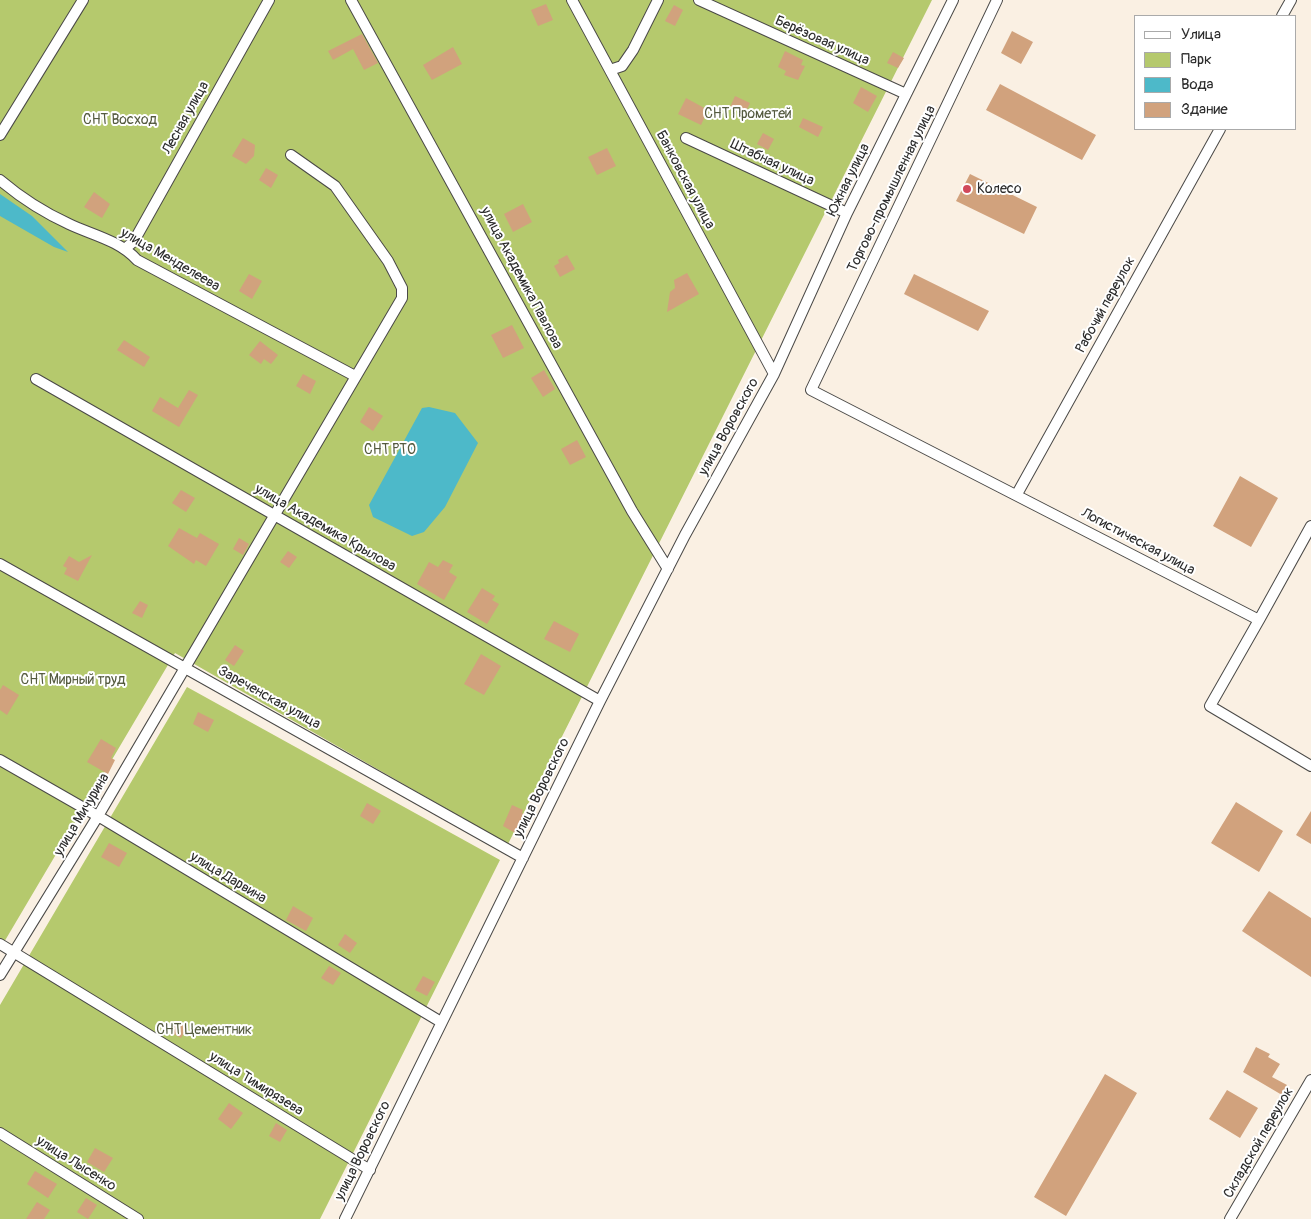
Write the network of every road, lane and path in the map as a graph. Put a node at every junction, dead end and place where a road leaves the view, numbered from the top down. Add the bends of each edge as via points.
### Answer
1 (83, 0) edge
2 (268, 0) edge
3 (351, 0) edge
4 (572, 0) edge
5 (658, 0) edge
6 (699, 0) edge
7 (953, 0) edge
8 (997, 0) edge
9 (1292, 0) edge
10 (1283, 15) edge
11 (610, 70) junction
12 (906, 94) junction
13 (1219, 130) edge
14 (0, 135) edge
15 (686, 138) dead end
16 (291, 155) dead end
17 (0, 180) edge
18 (847, 213) junction
19 (126, 248) junction
20 (774, 374) junction
21 (354, 376) junction
22 (36, 379) dead end
23 (811, 390) joint
24 (1017, 494) junction
25 (274, 515) junction
26 (1311, 526) edge
27 (0, 564) edge
28 (668, 569) junction
29 (1259, 620) junction
30 (185, 667) junction
31 (600, 701) junction
32 (0, 760) edge
33 (1311, 766) edge
34 (98, 816) junction
35 (523, 858) junction
36 (0, 944) edge
37 (13, 951) junction
38 (0, 975) edge
39 (440, 1022) junction
40 (1311, 1080) edge
41 (0, 1133) edge
42 (370, 1170) junction
43 (138, 1219) edge
44 (345, 1219) edge
45 (1230, 1219) edge

1 - 14 street
2 - 19 street, Лесная улица via 134,241
3 - 28 street, улица Академика Павлова via 632,511
4 - 11 street, Банковская улица
5 - 11 street via 633,50 622,66
6 - 12 street, Берёзовая улица
7 - 12 street, Южная улица
8 - 23 street, Торгово-промышленная улица
9 - 10 street
11 - 20 street, Банковская улица
12 - 18 street, Южная улица
13 - 24 street, Рабочий переулок
15 - 18 street, Штабная улица
16 - 21 street, улица Мичурина via 335,186 379,247 402,288 402,298
17 - 19 street, улица Менделеева via 67,223
18 - 20 street, Южная улица
19 - 21 street, улица Менделеева via 137,260
20 - 28 street, улица Воровского
21 - 25 street, улица Мичурина
22 - 25 street, улица Академика Крылова
23 - 24 street, Логистическая улица
24 - 29 street, Логистическая улица
25 - 30 street, улица Мичурина
25 - 31 street, улица Академика Крылова
26 - 29 street
27 - 30 street, Зареченская улица
28 - 31 street, улица Воровского
29 - 33 street via 1210,706
30 - 34 street, улица Мичурина
30 - 35 street, Зареченская улица
31 - 35 street, улица Воровского
32 - 34 street, улица Дарвина
34 - 37 street, улица Мичурина
34 - 39 street, улица Дарвина
35 - 39 street, улица Воровского
36 - 37 street, улица Тимирязева
37 - 38 street, улица Мичурина
37 - 42 street, улица Тимирязева
39 - 42 street, улица Воровского
40 - 45 street, Складской переулок
41 - 43 street, улица Лысенко
42 - 44 street, улица Воровского

